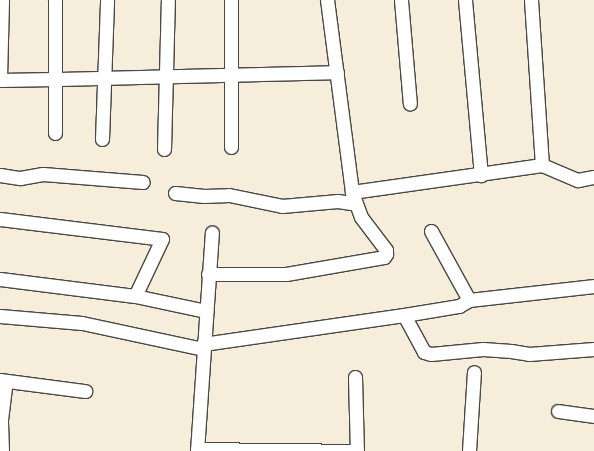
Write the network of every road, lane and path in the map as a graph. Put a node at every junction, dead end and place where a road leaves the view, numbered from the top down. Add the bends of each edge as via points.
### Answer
1 (2, 0) edge
2 (55, 0) edge
3 (107, 0) edge
4 (168, 0) edge
5 (231, 0) edge
6 (327, 0) edge
7 (401, 0) edge
8 (465, 0) edge
9 (531, 0) edge
10 (336, 72) junction
11 (230, 74) junction
12 (165, 76) junction
13 (104, 78) junction
14 (0, 79) edge
15 (55, 79) junction
16 (410, 104) dead end
17 (55, 133) dead end
18 (102, 139) dead end
19 (231, 147) dead end
20 (164, 149) dead end
21 (542, 165) junction
22 (0, 175) edge
23 (481, 175) junction
24 (594, 178) edge
25 (143, 182) dead end
26 (175, 193) dead end
27 (354, 198) junction
28 (0, 219) edge
29 (431, 231) dead end
30 (212, 233) dead end
31 (208, 274) junction
32 (0, 279) edge
33 (594, 286) edge
34 (135, 296) junction
35 (468, 300) junction
36 (206, 310) junction
37 (404, 315) junction
38 (0, 316) edge
39 (203, 346) junction
40 (594, 349) edge
41 (474, 372) dead end
42 (355, 377) dead end
43 (3, 381) edge
44 (85, 391) dead end
45 (558, 411) dead end
46 (594, 416) edge
47 (197, 450) edge
48 (2, 451) edge
49 (357, 451) edge
50 (469, 451) edge

1 - 14 street
2 - 15 street
3 - 13 street
4 - 12 street
5 - 11 street
6 - 10 street
7 - 16 street
8 - 23 street
9 - 21 street
10 - 11 street
10 - 27 street
11 - 12 street
11 - 19 street
12 - 13 street
12 - 20 street
13 - 15 street
13 - 18 street
14 - 15 street
15 - 17 street
21 - 23 street
21 - 24 street via 578,180
22 - 25 street via 20,178 43,174
23 - 27 street
26 - 27 street via 229,195 282,206
27 - 31 street via 361,217 386,250 384,257 286,274
28 - 34 street via 162,239
29 - 35 street
30 - 31 street
31 - 36 street
32 - 34 street
33 - 35 street
34 - 36 street
35 - 37 street via 459,306
36 - 39 street
37 - 39 street
37 - 40 street via 424,352 431,354 483,349 511,350 529,354
38 - 39 street via 82,323
39 - 47 street
41 - 50 street
42 - 49 street
43 - 44 street
43 - 48 street
45 - 46 street
47 - 49 street

